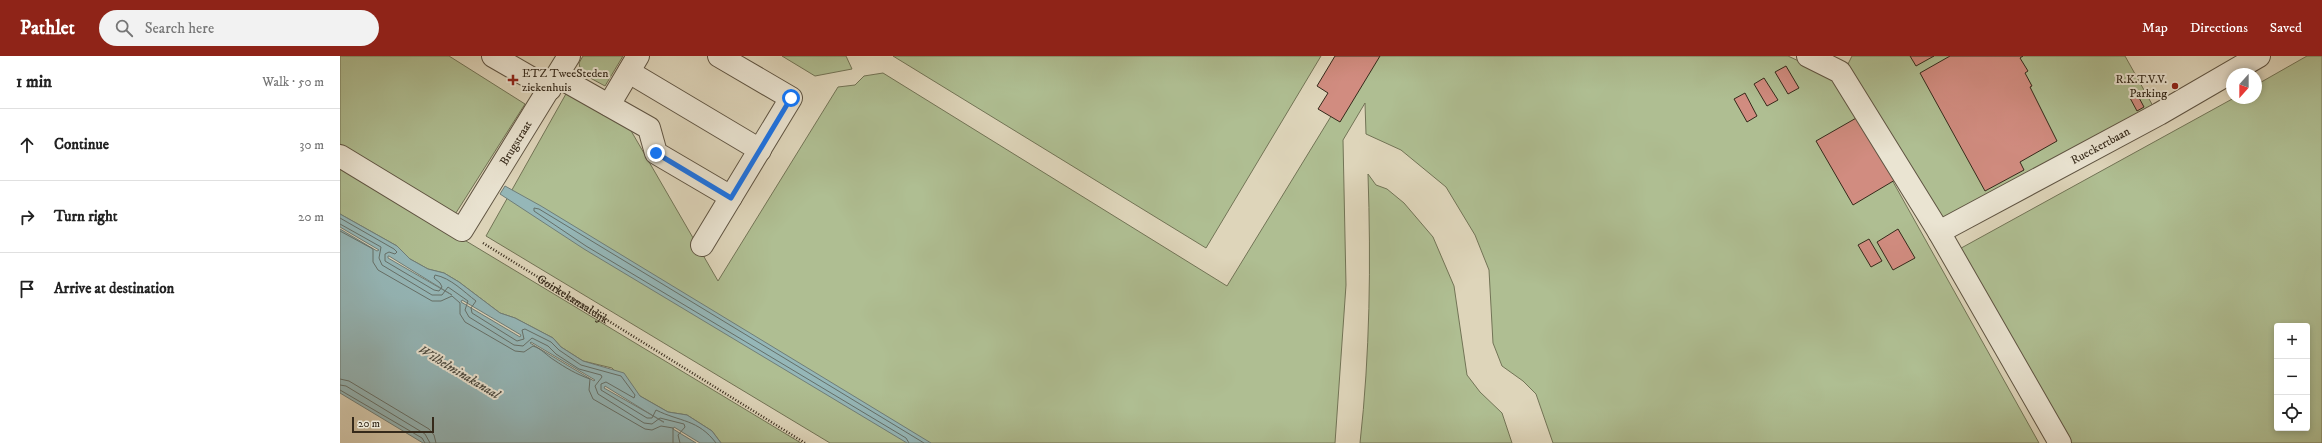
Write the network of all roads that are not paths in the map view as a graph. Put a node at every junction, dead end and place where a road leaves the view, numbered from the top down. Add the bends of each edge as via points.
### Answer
1 (493, 56) edge
2 (569, 56) edge
3 (719, 56) edge
4 (1808, 56) edge
5 (2259, 56) edge
6 (634, 64) edge
7 (553, 82) junction
8 (609, 105) junction
9 (760, 150) junction
10 (340, 156) edge
11 (731, 198) junction
12 (1939, 232) junction
13 (702, 245) dead end
14 (2060, 443) edge

1 - 7 street
2 - 7 street, Brugstraat
3 - 9 street via 791,98
4 - 12 street via 1840,72
5 - 12 street, Rueckertbaan via 2159,114
6 - 8 street
6 - 9 street
7 - 8 street
7 - 10 street, Brugstraat via 462,230
8 - 11 street via 649,128 656,153
9 - 11 street
11 - 13 street
12 - 14 street

